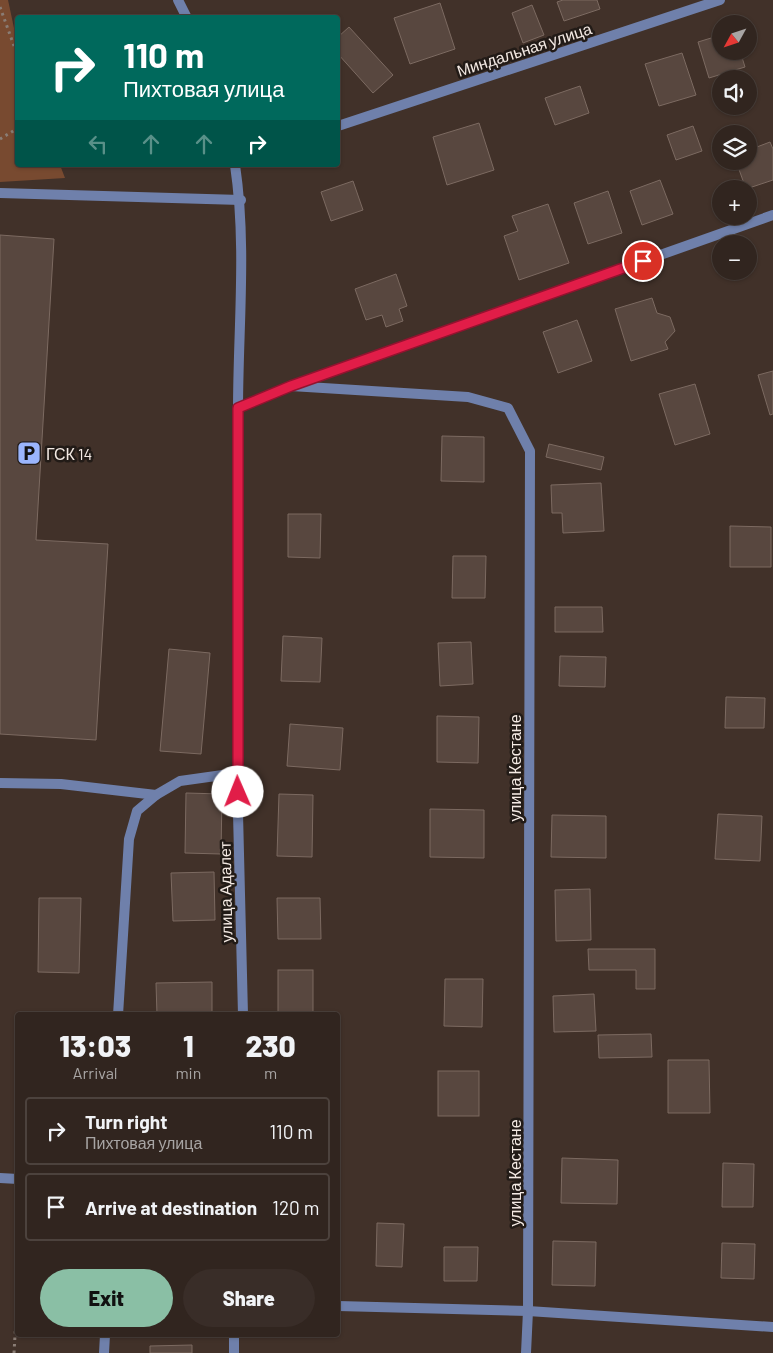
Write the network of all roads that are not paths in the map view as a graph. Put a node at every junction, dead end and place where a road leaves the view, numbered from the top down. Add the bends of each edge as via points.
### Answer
1 (178, 0) edge
2 (720, 0) edge
3 (186, 15) edge
4 (340, 125) edge
5 (236, 167) edge
6 (0, 193) edge
7 (240, 200) junction
8 (773, 215) edge
9 (291, 386) junction
10 (238, 408) junction
11 (237, 773) junction
12 (0, 783) edge
13 (156, 795) junction
14 (118, 1012) edge
15 (243, 1012) edge
16 (0, 1178) edge
17 (15, 1179) edge
18 (340, 1306) edge
19 (528, 1310) junction
20 (773, 1327) edge
21 (105, 1337) edge
22 (234, 1337) edge
23 (104, 1353) edge
24 (234, 1353) edge
25 (526, 1353) edge

1 - 3 street
2 - 4 street, Миндальная улица
5 - 7 street, улица Адалет
6 - 7 street
7 - 10 street, улица Адалет via 242,280
8 - 9 street
9 - 10 street
9 - 19 street, улица Кестане via 468,397 508,408 530,451
10 - 11 street, улица Адалет
11 - 13 street via 180,781
11 - 15 street, улица Адалет
12 - 13 street via 61,784
13 - 14 street via 137,811 128,839
16 - 17 street
18 - 19 street
19 - 20 street
19 - 25 street, улица Кестане
21 - 23 street
22 - 24 street

